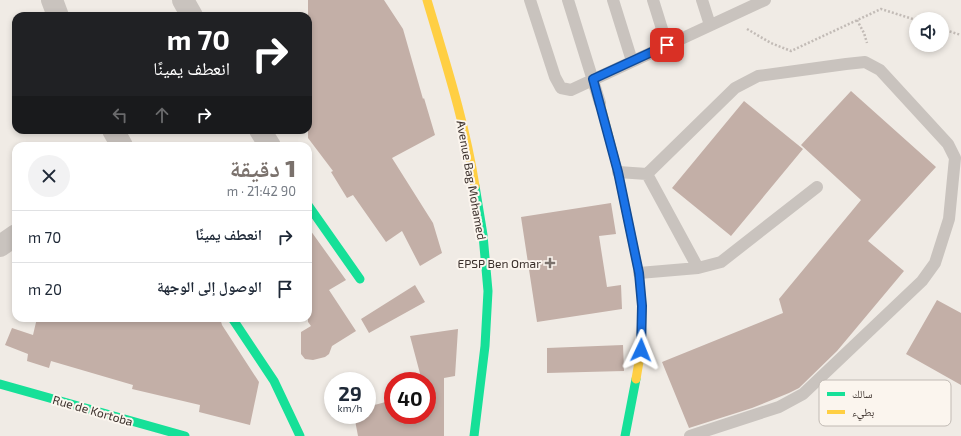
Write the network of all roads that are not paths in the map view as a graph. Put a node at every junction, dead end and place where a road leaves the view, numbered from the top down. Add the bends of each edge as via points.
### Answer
1 (52, 0) edge
2 (183, 0) edge
3 (427, 0) edge
4 (530, 0) edge
5 (568, 0) edge
6 (612, 0) edge
7 (653, 0) edge
8 (702, 0) edge
9 (765, 0) edge
10 (745, 4) edge
11 (56, 12) edge
12 (190, 12) edge
13 (710, 25) junction
14 (667, 45) junction
15 (632, 61) junction
16 (593, 79) junction
17 (600, 103) joint
18 (618, 172) junction
19 (647, 174) junction
20 (817, 187) dead end
21 (312, 211) edge
22 (12, 238) edge
23 (0, 246) edge
24 (698, 268) junction
25 (639, 273) junction
26 (360, 279) dead end
27 (235, 322) edge
28 (0, 384) edge
29 (185, 436) edge
30 (300, 436) edge
31 (474, 436) edge
32 (625, 436) edge
33 (690, 436) edge

1 - 11 street
2 - 12 street
3 - 31 street, Avenue Bag Mohamed via 458,103 472,165 483,235 488,291 485,346
4 - 16 lane via 561,88 571,90
5 - 16 lane
6 - 15 lane
7 - 14 lane
8 - 13 lane
9 - 10 lane
10 - 13 lane
13 - 14 lane
14 - 15 lane
15 - 16 lane
16 - 17 lane
17 - 18 street
18 - 19 lane
18 - 25 street
19 - 24 lane
19 - 33 lane via 735,88 758,76 865,62 880,70 948,144 955,158 949,219 935,263 922,281 803,394 779,407
20 - 24 lane via 721,262
21 - 26 street
22 - 23 street
24 - 25 lane
25 - 32 street via 642,306 641,350
27 - 30 street via 274,381
28 - 29 street, Rue de Kortoba

